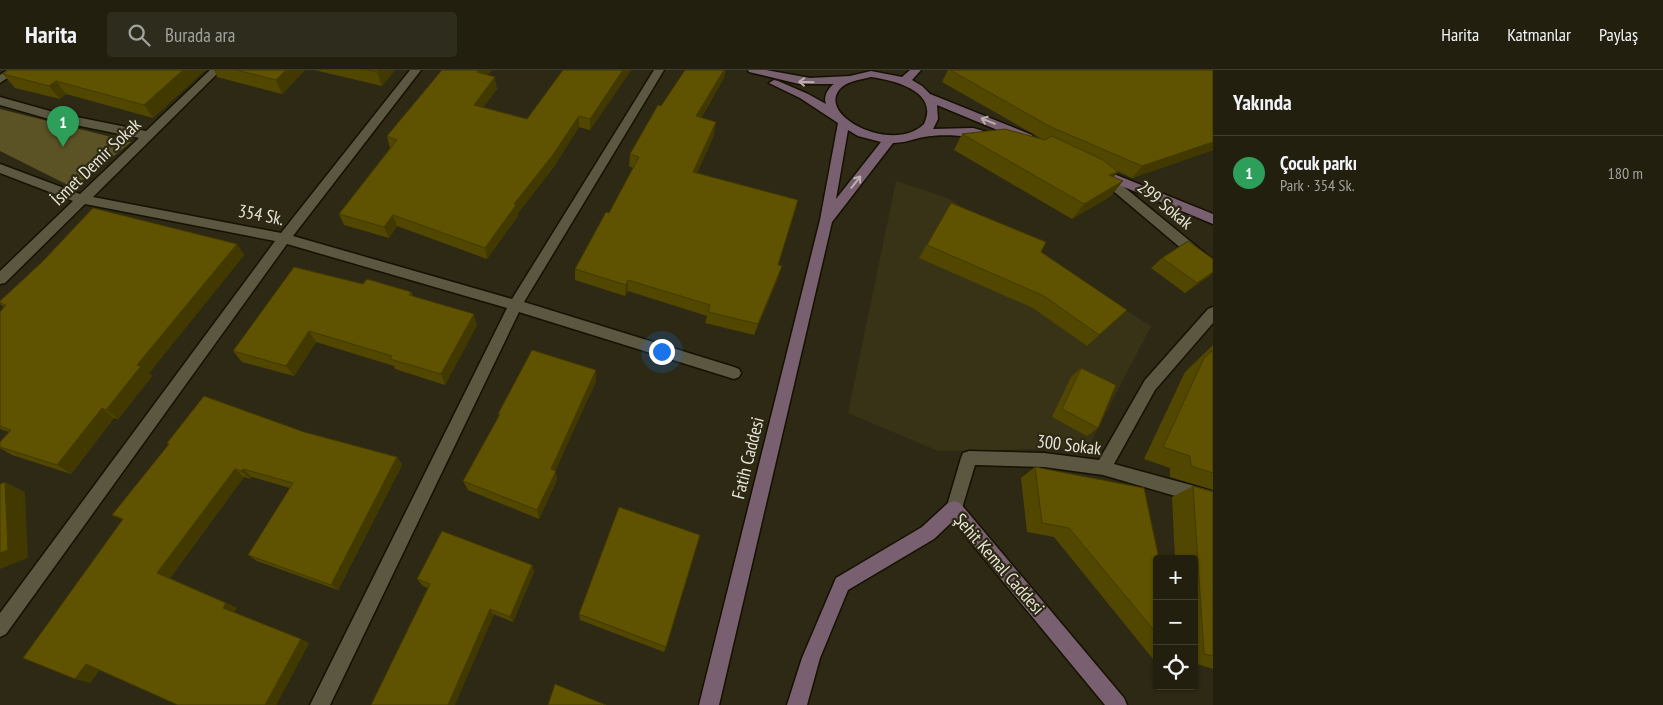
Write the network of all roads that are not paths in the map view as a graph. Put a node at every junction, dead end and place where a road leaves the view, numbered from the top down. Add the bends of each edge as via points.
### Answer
1 (14, 70) edge
2 (216, 70) edge
3 (416, 70) edge
4 (659, 70) edge
5 (745, 70) edge
6 (753, 70) edge
7 (916, 70) edge
8 (891, 73) edge
9 (854, 76) junction
10 (0, 80) edge
11 (904, 81) junction
12 (926, 96) junction
13 (0, 101) edge
14 (839, 119) junction
15 (921, 133) junction
16 (149, 136) junction
17 (889, 140) junction
18 (0, 168) edge
19 (81, 199) junction
20 (1213, 219) edge
21 (826, 220) junction
22 (284, 238) junction
23 (1213, 267) edge
24 (0, 280) edge
25 (515, 305) junction
26 (1213, 313) edge
27 (734, 373) dead end
28 (1103, 468) junction
29 (1213, 499) edge
30 (954, 509) junction
31 (0, 628) edge
32 (320, 705) edge
33 (709, 705) edge
34 (797, 705) edge
35 (1117, 705) edge

1 - 10 street
2 - 16 street, İsmet Demir Sokak
3 - 22 street
4 - 25 street
5 - 14 street via 804,96
9 -> 6 street via 825,82 797,82
7 - 11 street
8 - 9 street
8 - 11 street
9 - 14 street, Fatih Caddesi via 833,90 831,108
11 - 12 street
12 - 15 street via 934,115 930,125
15 -> 12 street via 973,132 1035,146
13 - 16 street via 56,117
14 - 17 street via 856,131
14 - 21 street, Fatih Caddesi
15 - 17 street
16 - 19 street, İsmet Demir Sokak
21 -> 17 street, Fatih Caddesi
18 - 19 street, 354 Sk.
19 - 22 street, 354 Sk.
19 - 24 street, İsmet Demir Sokak
20 - 23 street, 299 Sokak via 1096,170
21 - 33 street, Fatih Caddesi
22 - 25 street, 354 Sk.
22 - 31 street
25 - 27 street, 354 Sk.
25 - 32 street
26 - 28 street via 1150,385
28 - 29 street, 300 Sokak
28 - 30 street, 300 Sokak via 1044,460 969,458
30 - 34 street, Şehit Kemal Caddesi via 928,534 842,584 811,658
30 - 35 street, Şehit Kemal Caddesi

